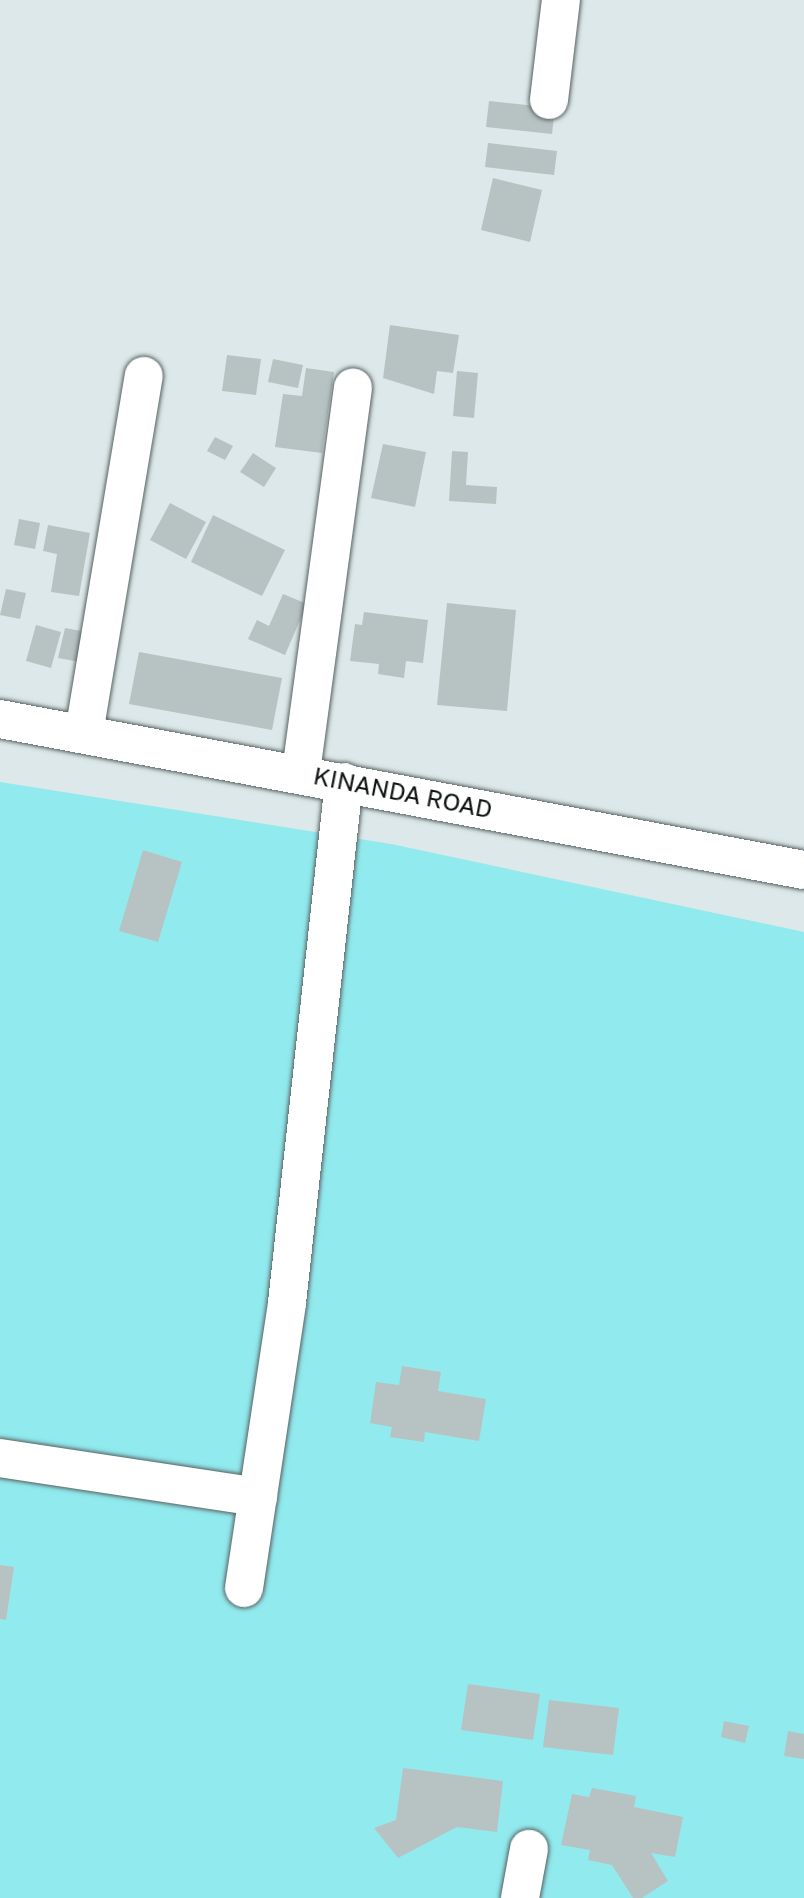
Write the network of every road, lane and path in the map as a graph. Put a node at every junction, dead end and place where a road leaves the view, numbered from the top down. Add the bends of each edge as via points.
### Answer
1 (561, 0) edge
2 (549, 100) dead end
3 (144, 376) dead end
4 (353, 387) dead end
5 (0, 719) edge
6 (84, 733) junction
7 (301, 772) junction
8 (344, 782) junction
9 (804, 870) edge
10 (0, 1458) edge
11 (258, 1497) junction
12 (244, 1588) dead end
13 (529, 1849) dead end
14 (520, 1898) edge

1 - 2 street
3 - 6 street
4 - 7 street
5 - 6 street, KINANDA ROAD
6 - 7 street, KINANDA ROAD
7 - 8 street, KINANDA ROAD
8 - 9 street, KINANDA ROAD
8 - 11 street via 287,1303
10 - 11 street
11 - 12 street
13 - 14 street

